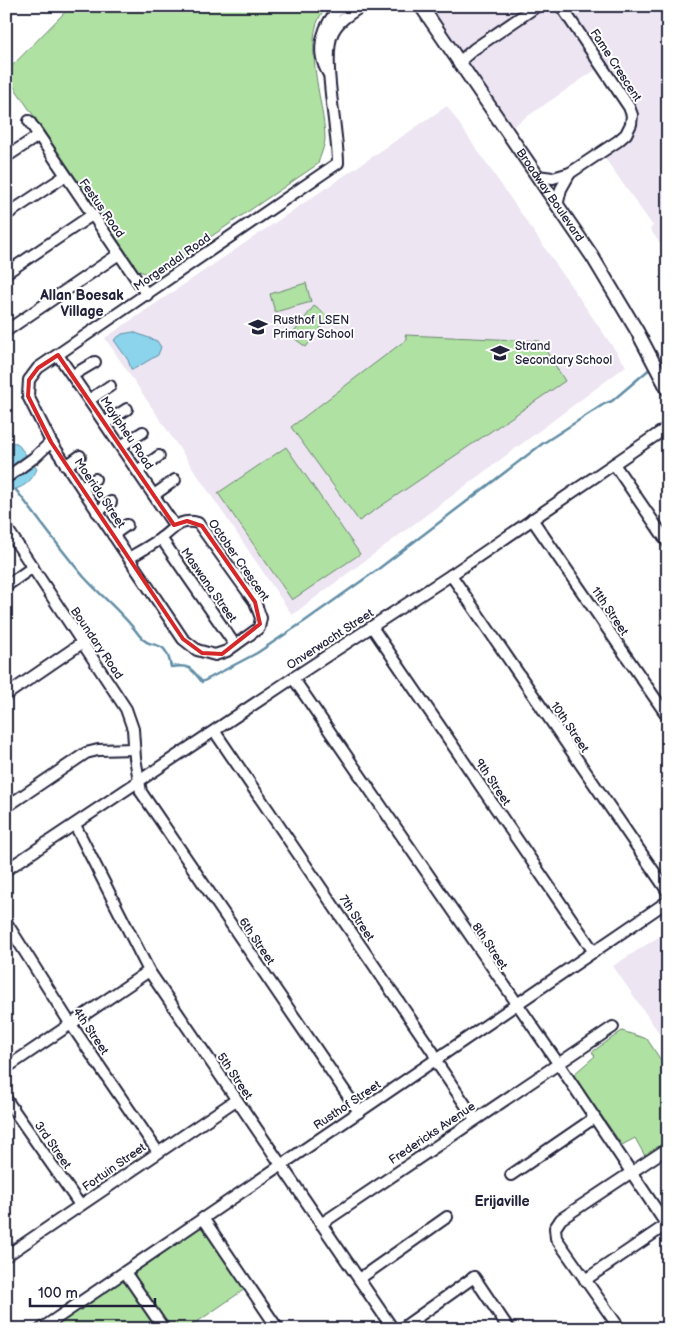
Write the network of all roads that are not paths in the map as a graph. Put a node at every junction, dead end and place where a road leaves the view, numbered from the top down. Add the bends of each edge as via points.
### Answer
1 (342, 6) edge
2 (362, 6) edge
3 (421, 6) edge
4 (537, 6) edge
5 (561, 6) edge
6 (458, 63) junction
7 (329, 76) junction
8 (29, 121) dead end
9 (38, 136) junction
10 (6, 157) edge
11 (570, 174) junction
12 (65, 176) junction
13 (537, 176) junction
14 (557, 206) junction
15 (6, 215) edge
16 (92, 215) junction
17 (119, 254) junction
18 (6, 273) edge
19 (147, 295) junction
20 (6, 331) edge
21 (58, 355) junction
22 (95, 362) dead end
23 (73, 375) junction
24 (110, 386) dead end
25 (668, 390) edge
26 (89, 400) junction
27 (127, 409) dead end
28 (105, 423) junction
29 (668, 427) edge
30 (143, 432) dead end
31 (51, 442) junction
32 (121, 446) junction
33 (80, 456) dead end
34 (159, 456) dead end
35 (614, 464) junction
36 (66, 466) junction
37 (138, 471) junction
38 (6, 478) edge
39 (95, 479) dead end
40 (175, 480) dead end
41 (82, 488) junction
42 (154, 495) junction
43 (111, 502) dead end
44 (97, 512) junction
45 (532, 519) junction
46 (127, 525) dead end
47 (174, 525) junction
48 (6, 527) edge
49 (113, 535) junction
50 (161, 538) junction
51 (668, 543) edge
52 (128, 558) junction
53 (33, 567) junction
54 (451, 575) junction
55 (6, 586) edge
56 (372, 627) junction
57 (82, 643) junction
58 (236, 645) junction
59 (292, 678) junction
60 (6, 695) edge
61 (668, 717) edge
62 (215, 732) junction
63 (134, 749) junction
64 (140, 782) junction
65 (6, 807) edge
66 (75, 825) junction
67 (6, 870) edge
68 (668, 892) edge
69 (668, 901) edge
70 (6, 922) edge
71 (594, 952) junction
72 (149, 971) junction
73 (516, 1005) junction
74 (71, 1025) junction
75 (613, 1027) dead end
76 (436, 1059) junction
77 (558, 1063) junction
78 (6, 1068) edge
79 (6, 1100) edge
80 (236, 1100) junction
81 (359, 1112) junction
82 (594, 1118) junction
83 (475, 1119) junction
84 (668, 1148) edge
85 (158, 1152) junction
86 (281, 1165) junction
87 (632, 1172) junction
88 (511, 1175) dead end
89 (80, 1206) junction
90 (447, 1217) dead end
91 (203, 1218) junction
92 (321, 1224) junction
93 (667, 1226) edge
94 (6, 1256) edge
95 (125, 1272) junction
96 (360, 1279) junction
97 (586, 1280) junction
98 (41, 1329) edge
99 (164, 1329) edge
100 (278, 1329) edge
101 (393, 1329) edge
102 (400, 1329) edge
103 (509, 1329) edge
104 (620, 1329) edge

1 - 7 street, Morgendal Road via 330,19 322,38 322,60
2 - 7 street, Morgendal Road via 340,22 333,33 329,48
3 - 6 main road, Broadway Boulevard
4 - 6 street
5 - 11 street, Fame Crescent via 630,106 632,115 630,127 623,137
6 - 13 main road, Broadway Boulevard
7 - 19 street, Morgendal Road via 338,163
8 - 9 street, Festus Road
9 - 10 street
9 - 12 street, Festus Road
11 - 13 street, Fame Crescent via 553,178
11 - 14 street, Fame Crescent via 561,189
12 - 15 street
12 - 16 street, Festus Road
13 - 14 main road, Broadway Boulevard
14 - 25 main road, Broadway Boulevard via 613,289
16 - 17 street, Festus Road
16 - 18 street
17 - 19 street, Festus Road
17 - 20 street
19 - 21 street, Morgendal Road
21 - 23 street, Mayipheu Road
21 - 31 street, Morgendal Road via 38,368 27,387 30,404
22 - 23 street
23 - 26 street, Mayipheu Road
24 - 26 street
26 - 28 street, Mayipheu Road
27 - 28 street
28 - 32 street, Mayipheu Road
29 - 35 street, Onverwacht Street
30 - 32 street
31 - 36 street, Moerida Street
31 - 38 street
32 - 37 street, Mayipheu Road
33 - 36 street
34 - 37 street
35 - 45 street, Onverwacht Street
35 - 51 street
36 - 41 street, Moerida Street
37 - 42 street, Mayipheu Road
39 - 41 street
40 - 42 street
41 - 44 street, Moerida Street
42 - 47 street, Mayipheu Road
43 - 44 street
44 - 49 street, Moerida Street
45 - 54 street, Onverwacht Street
45 - 61 street, 11th Street
46 - 49 street
47 - 50 street
47 - 58 street, October Crescent via 187,521 202,526 260,610 262,618 258,628
48 - 53 street, Boundary Road
49 - 52 street, Moerida Street
50 - 52 street
50 - 58 street, Maswana Street
52 - 58 street, October Crescent via 191,647 215,655
53 - 55 street
53 - 57 street, Boundary Road
54 - 56 street, Onverwacht Street
54 - 68 street, 10th Street
56 - 59 street, Onverwacht Street
56 - 71 street, 9th Street
57 - 60 street
57 - 63 street, Boundary Road via 126,709 133,730
59 - 62 street, Onverwacht Street
59 - 73 street, 8th Street
62 - 64 street, Onverwacht Street
62 - 76 street, 7th Street
63 - 64 street, Boundary Road
63 - 65 street via 86,753
64 - 66 street, Onverwacht Street
64 - 81 street, 6th Street via 141,792 150,806
66 - 67 street, Onverwacht Street
66 - 72 street, 5th Street
69 - 71 street, Rusthof Street
70 - 74 street, 4th Street
71 - 73 street, Rusthof Street
72 - 74 street
72 - 80 street, 5th Street
73 - 76 street, Rusthof Street
73 - 77 street, 8th Street
74 - 78 street
74 - 85 street, 4th Street
75 - 77 street, Fredericks Avenue
76 - 81 street, Rusthof Street
76 - 83 street, 7th Street
77 - 82 street, 8th Street
77 - 83 street, Fredericks Avenue
79 - 89 street, 3rd Street
80 - 85 street, Fortuin Street
80 - 86 street, 5th Street
81 - 86 street, Rusthof Street
82 - 87 street, 8th Street
82 - 88 street
83 - 92 street, Fredericks Avenue
84 - 87 street
85 - 89 street, Fortuin Street
86 - 91 street, Rusthof Street
86 - 92 street, 5th Street
87 - 93 street, 8th Street
87 - 97 street via 561,1219 555,1228 556,1238
89 - 94 street, Fortuin Street
90 - 96 street
91 - 95 street, Rusthof Street
91 - 100 street
92 - 96 street, 5th Street
93 - 97 street
95 - 98 street, Rusthof Street
95 - 99 street
96 - 101 street, 5th Street
97 - 104 street
102 - 103 street via 474,1277

